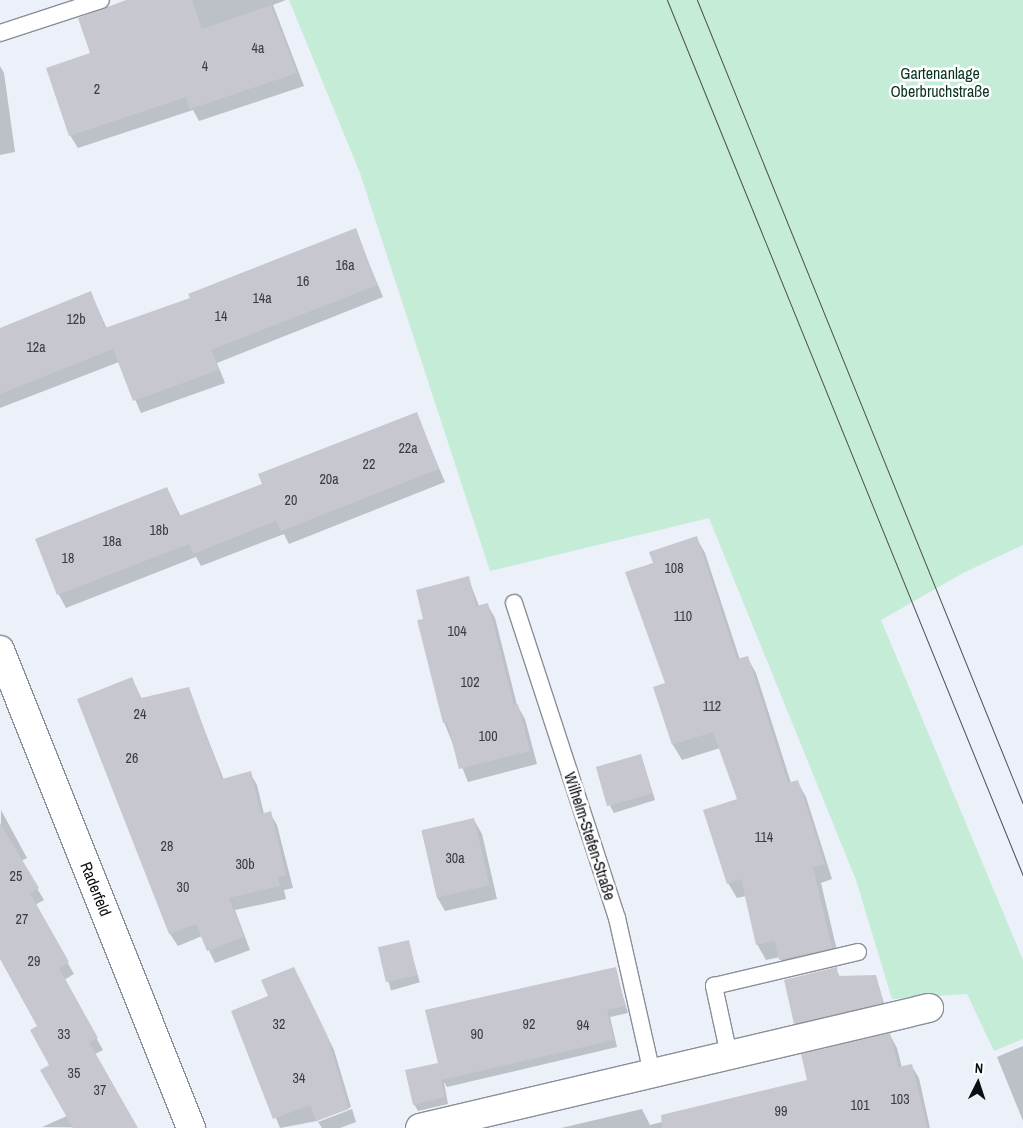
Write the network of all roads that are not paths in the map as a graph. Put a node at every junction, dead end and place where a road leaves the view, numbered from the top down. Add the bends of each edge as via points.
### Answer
1 (101, 0) edge
2 (0, 33) edge
3 (514, 603) dead end
4 (0, 650) edge
5 (858, 952) dead end
6 (929, 1008) dead end
7 (728, 1055) junction
8 (652, 1073) junction
9 (191, 1128) edge
10 (420, 1128) edge

1 - 2 lane
3 - 8 lane, Wilhelm-Stefen-Straße via 617,918
4 - 9 street, Raderfeld
5 - 7 lane via 714,986
6 - 7 street
7 - 8 street
8 - 10 street

